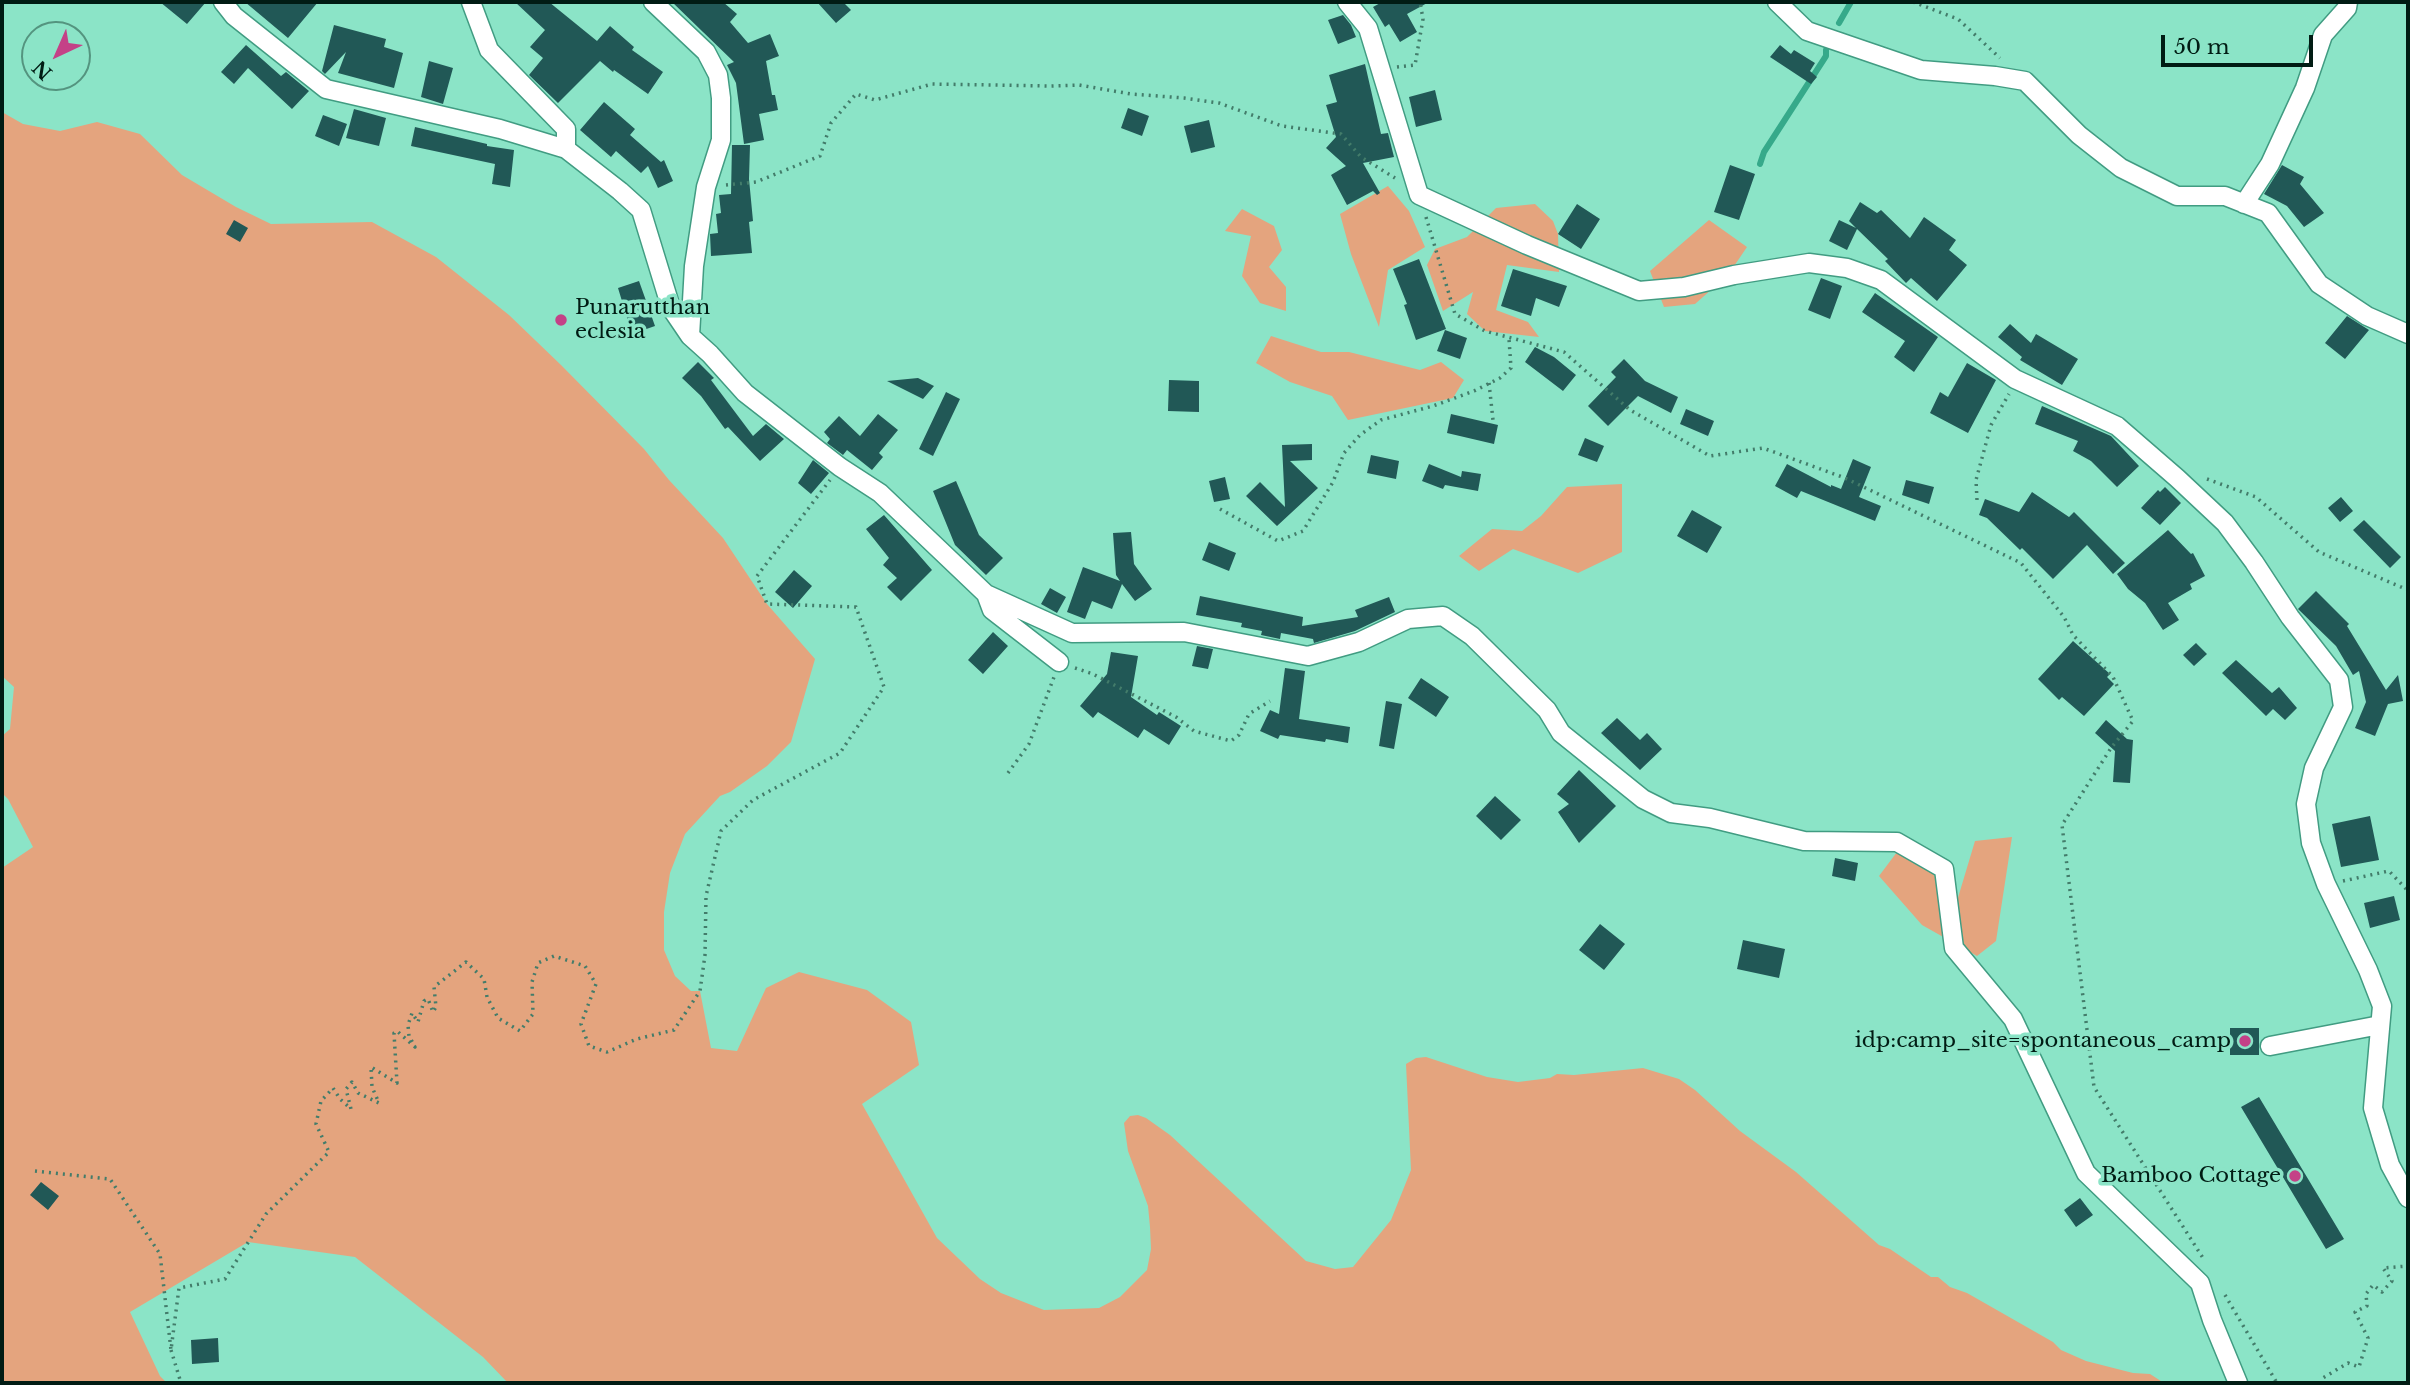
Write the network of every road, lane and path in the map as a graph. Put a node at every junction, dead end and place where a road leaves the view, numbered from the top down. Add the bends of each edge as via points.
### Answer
1 (223, 2) edge
2 (471, 2) edge
3 (653, 2) edge
4 (1347, 2) edge
5 (1420, 2) edge
6 (1777, 2) edge
7 (1913, 2) edge
8 (2348, 2) edge
9 (1381, 69) junction
10 (2025, 81) junction
11 (566, 149) junction
12 (706, 187) junction
13 (1419, 195) junction
14 (2244, 204) junction
15 (2408, 334) edge
16 (690, 335) junction
17 (1509, 339) junction
18 (2015, 379) junction
19 (1489, 383) junction
20 (1493, 420) dead end
21 (840, 467) junction
22 (2177, 478) junction
23 (1977, 500) dead end
24 (1220, 509) dead end
25 (2408, 590) edge
26 (986, 594) junction
27 (1059, 662) junction
28 (1270, 701) dead end
29 (1008, 772) dead end
30 (2326, 884) junction
31 (2408, 891) edge
32 (2380, 1025) junction
33 (2270, 1046) dead end
34 (36, 1171) dead end
35 (2408, 1198) edge
36 (2204, 1259) dead end
37 (2408, 1266) edge
38 (2224, 1293) dead end
39 (171, 1350) junction
40 (181, 1383) edge
41 (2238, 1383) edge
42 (2277, 1383) edge
43 (2321, 1383) edge

1 - 11 street via 234,16 326,89
2 - 11 street via 489,50 566,129
3 - 12 street via 706,52 718,75 721,140
4 - 9 street via 1368,28
5 - 9 path via 1423,19 1415,65
6 - 10 street via 1807,32 1921,70
7 - 10 path via 1958,19
8 - 14 street via 2323,35 2276,152
9 - 13 street
10 - 14 street via 2079,135 2121,168 2177,196 2225,196
11 - 16 street via 641,210 671,308
12 - 13 path via 757,181 820,156 831,123 856,94 875,100 932,83 1079,85 1219,103 1282,127 1341,134 1361,157
12 - 16 street
13 - 17 path via 1455,314
13 - 18 street via 1639,290 1684,287 1809,263 1847,268 1881,281
14 - 15 street via 2268,213 2319,284 2367,316
16 - 21 street via 745,393
17 - 19 path via 1511,368
17 - 36 path via 1563,352 1630,411 1710,456 1763,448 1845,478 2021,563 2073,635 2113,677 2133,720 2062,825 2094,1087
18 - 22 street via 2117,426
18 - 23 path via 1991,425 1976,480
19 - 20 path
19 - 24 path via 1433,406 1381,420 1360,435 1344,453 1333,482 1303,531 1278,541
21 - 26 street via 880,493
21 - 39 path via 757,576 767,604 856,607 884,687 840,753 753,800 721,831 706,896 700,991 674,1030 607,1052 589,1046 582,1024 596,984 585,966 554,956 538,963 532,982 533,1014 520,1031 498,1018 487,998 484,979 466,962 434,987 433,1012 428,999 418,1022 412,1013 408,1025 415,1047 394,1033 397,1083 371,1067 379,1103 358,1093 352,1082 346,1089 351,1109 333,1088 321,1101 316,1124 329,1152 266,1214 225,1279 179,1288
22 - 25 path via 2207,478 2256,498 2319,552
22 - 30 street via 2225,523 2339,680 2343,707 2314,768 2306,804 2311,843
26 - 27 street via 992,610
26 - 41 street via 1072,633 1184,632 1308,656 1359,642 1408,619 1443,616 1472,636 1547,710 1561,733 1643,799 1671,813 1804,841 1898,842 1944,869 1954,948 2012,1019 2085,1172 2200,1283
27 - 28 path via 1093,674 1194,731 1231,741 1250,714
27 - 29 path via 1029,744
30 - 31 path via 2389,871
30 - 32 street via 2382,1006
32 - 33 street
32 - 35 street via 2373,1108 2390,1165
34 - 39 path via 110,1179 160,1254
37 - 43 path via 2383,1268 2392,1281 2382,1292 2373,1285 2366,1294 2367,1306 2355,1312 2368,1338 2359,1367 2348,1363
38 - 42 path
39 - 40 path

